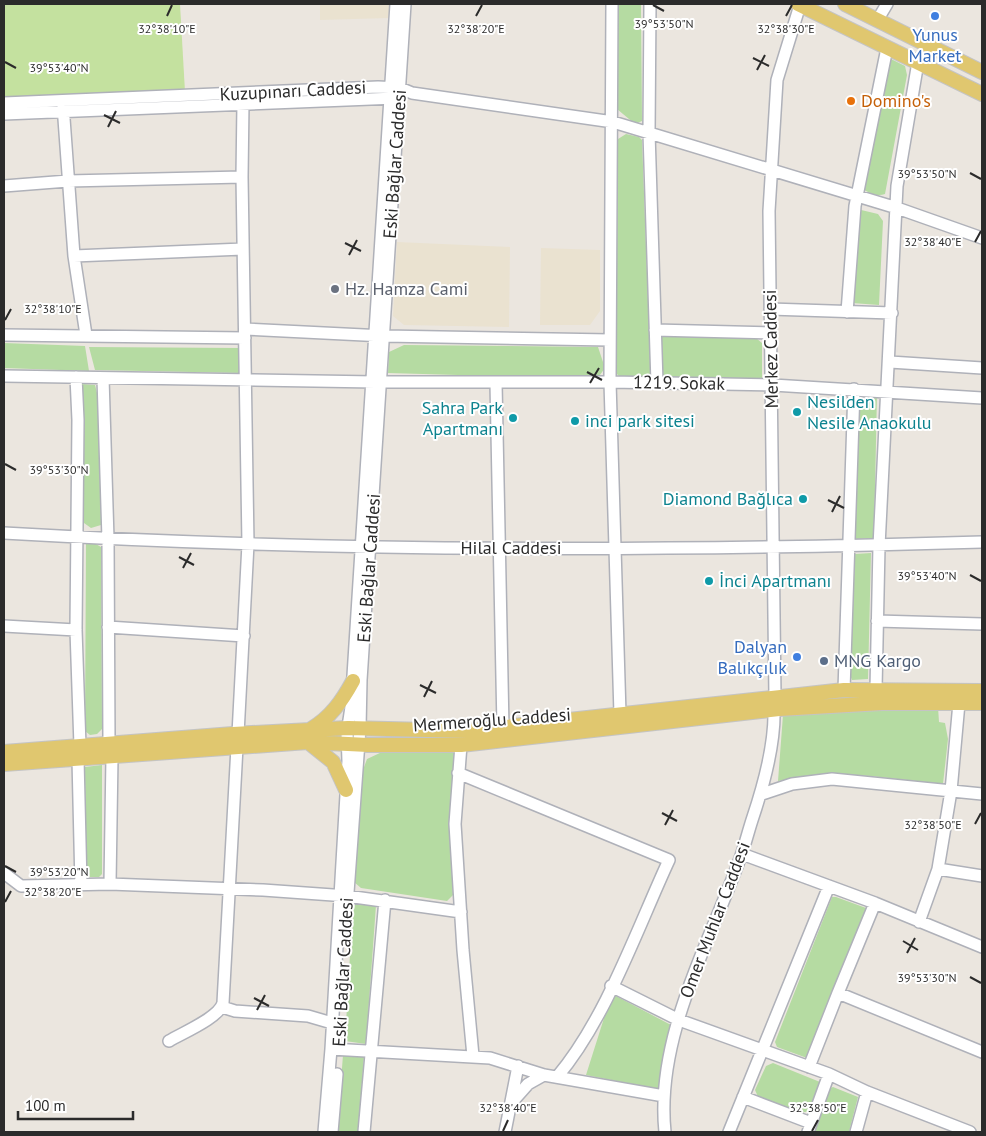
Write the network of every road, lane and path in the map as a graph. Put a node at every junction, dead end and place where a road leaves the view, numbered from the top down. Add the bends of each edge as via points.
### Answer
1 (396, 4) edge
2 (405, 4) edge
3 (612, 4) edge
4 (650, 4) edge
5 (799, 4) edge
6 (845, 4) edge
7 (887, 4) edge
8 (878, 19) junction
9 (887, 48) junction
10 (918, 62) junction
11 (982, 72) edge
12 (395, 92) junction
13 (982, 94) edge
14 (4, 103) edge
15 (243, 103) junction
16 (63, 106) junction
17 (4, 114) edge
18 (613, 122) junction
19 (649, 133) junction
20 (772, 171) junction
21 (242, 177) junction
22 (68, 181) junction
23 (4, 186) edge
24 (856, 196) junction
25 (897, 208) junction
26 (982, 238) edge
27 (243, 249) junction
28 (74, 256) junction
29 (770, 309) junction
30 (847, 312) junction
31 (892, 313) junction
32 (655, 330) junction
33 (770, 333) junction
34 (245, 334) junction
35 (4, 335) edge
36 (380, 335) junction
37 (86, 336) junction
38 (610, 340) junction
39 (890, 362) junction
40 (982, 368) edge
41 (4, 376) edge
42 (76, 377) junction
43 (103, 378) junction
44 (246, 379) junction
45 (376, 382) junction
46 (610, 382) junction
47 (496, 383) junction
48 (656, 383) junction
49 (773, 385) junction
50 (854, 389) junction
51 (885, 391) junction
52 (982, 398) edge
53 (4, 532) edge
54 (77, 537) junction
55 (108, 539) junction
56 (982, 542) edge
57 (248, 544) junction
58 (849, 546) junction
59 (879, 546) junction
60 (366, 548) junction
61 (501, 548) junction
62 (615, 548) junction
63 (773, 548) junction
64 (877, 622) junction
65 (982, 624) edge
66 (4, 626) edge
67 (108, 627) junction
68 (76, 630) junction
69 (244, 636) junction
70 (353, 682) junction
71 (876, 689) junction
72 (844, 690) junction
73 (982, 691) edge
74 (775, 703) junction
75 (959, 703) junction
76 (982, 704) edge
77 (620, 714) junction
78 (354, 728) junction
79 (503, 728) junction
80 (308, 736) junction
81 (238, 740) junction
82 (353, 745) junction
83 (461, 745) junction
84 (111, 750) junction
85 (4, 752) edge
86 (79, 752) junction
87 (4, 764) edge
88 (458, 773) junction
89 (346, 790) junction
90 (951, 791) junction
91 (762, 794) junction
92 (982, 794) edge
93 (742, 854) junction
94 (938, 869) junction
95 (4, 873) edge
96 (982, 876) edge
97 (110, 884) junction
98 (81, 886) junction
99 (829, 886) junction
100 (229, 889) junction
101 (343, 895) junction
102 (385, 900) junction
103 (875, 903) junction
104 (461, 912) junction
105 (919, 922) junction
106 (982, 947) edge
107 (611, 986) junction
108 (838, 993) junction
109 (222, 1007) junction
110 (679, 1020) junction
111 (332, 1023) junction
112 (169, 1041) dead end
113 (335, 1050) junction
114 (764, 1050) junction
115 (372, 1051) junction
116 (982, 1052) edge
117 (474, 1056) junction
118 (518, 1066) junction
119 (809, 1067) junction
120 (829, 1074) junction
121 (544, 1075) junction
122 (557, 1077) junction
123 (867, 1092) junction
124 (664, 1096) junction
125 (743, 1097) junction
126 (511, 1103) junction
127 (809, 1128) edge
128 (324, 1132) edge
129 (332, 1132) edge
130 (364, 1132) edge
131 (505, 1132) edge
132 (665, 1132) edge
133 (729, 1132) edge
134 (856, 1132) edge
135 (970, 1132) edge

1 - 12 street
2 - 12 street, Eski Bağlar Caddesi
3 - 18 street
4 - 19 street
5 - 9 main road
5 - 20 street, Merkez Caddesi via 777,80
6 - 8 main road
7 - 8 street
8 - 11 main road
9 - 10 main road
9 - 24 street
10 - 13 main road
10 - 25 street via 897,186
12 - 15 street, Kuzupınarı Caddesi
12 - 16 street, Kuzupınarı Caddesi
12 - 18 street, Kuzupınarı Caddesi
12 - 36 street, Eski Bağlar Caddesi
14 - 16 street, Kuzupınarı Caddesi
15 - 16 street, Kuzupınarı Caddesi
15 - 21 street
16 - 17 street, Kuzupınarı Caddesi
16 - 22 street
18 - 19 street, Kuzupınarı Caddesi
18 - 38 street
19 - 20 street, Kuzupınarı Caddesi
19 - 32 street
20 - 24 street, Kuzupınarı Caddesi
20 - 29 street, Merkez Caddesi
21 - 22 street
21 - 27 street
22 - 23 street
22 - 28 street
24 - 25 street, Kuzupınarı Caddesi
24 - 30 street
25 - 26 street, Kuzupınarı Caddesi
25 - 31 street
27 - 28 street
27 - 34 street
28 - 37 street
29 - 30 street
29 - 33 street, Merkez Caddesi
30 - 31 street
31 - 39 street
32 - 33 street
32 - 48 street
33 - 49 street, Merkez Caddesi
34 - 36 street
34 - 37 street
34 - 44 street
35 - 37 street
36 - 38 street
36 - 45 street, Eski Bağlar Caddesi
38 - 46 street
39 - 40 street
39 - 51 street
41 - 42 street, 1219. Sokak
42 - 43 street, 1219. Sokak
42 - 54 street
43 - 44 street, 1219. Sokak
43 - 55 street
44 - 45 street, 1219. Sokak
44 - 57 street
45 - 47 street, 1219. Sokak
45 - 60 street, Eski Bağlar Caddesi
46 - 47 street, 1219. Sokak
46 - 48 street, 1219. Sokak
46 - 62 street
47 - 61 street
48 - 49 street, 1219. Sokak
49 - 50 street, 1219. Sokak
49 - 63 street, Merkez Caddesi
50 - 51 street, 1219. Sokak
50 - 58 street
51 - 52 street, 1219. Sokak
51 - 59 street
53 - 54 street, Hilal Caddesi
54 - 55 street, Hilal Caddesi
54 - 68 street
55 - 57 street, Hilal Caddesi
55 - 67 street
56 - 59 street, Hilal Caddesi
57 - 60 street, Hilal Caddesi
57 - 69 street
58 - 59 street, Hilal Caddesi
58 - 63 street, Hilal Caddesi
58 - 72 street
59 - 64 street
60 - 61 street, Hilal Caddesi
60 - 70 street
60 - 78 street, Eski Bağlar Caddesi via 361,680
61 - 62 street, Hilal Caddesi
61 - 79 street
62 - 63 street, Hilal Caddesi
62 - 77 street
63 - 74 street, Merkez Caddesi
64 - 65 street
64 - 71 street
66 - 68 street
67 - 69 street
67 - 84 street
68 - 86 street
69 - 81 street
70 - 78 street
70 - 80 main road via 342,702
71 - 72 main road, Mermeroğlu Caddesi
71 - 73 main road, Mermeroğlu Caddesi
72 - 74 main road, Mermeroğlu Caddesi
74 - 75 main road, Mermeroğlu Caddesi
74 - 77 main road, Mermeroğlu Caddesi
74 - 83 main road, Mermeroğlu Caddesi
74 - 91 street, Omer Muhlar Caddesi
75 - 76 main road, Mermeroğlu Caddesi
75 - 90 street
77 - 79 main road, Mermeroğlu Caddesi
78 - 79 main road, Mermeroğlu Caddesi via 432,731
78 - 80 main road, Mermeroğlu Caddesi
78 - 82 street, Eski Bağlar Caddesi
80 - 81 main road, Mermeroğlu Caddesi
80 - 82 main road, Mermeroğlu Caddesi
80 - 89 main road via 333,762
81 - 84 main road, Mermeroğlu Caddesi
81 - 100 street
82 - 83 main road, Mermeroğlu Caddesi
82 - 89 street, Eski Bağlar Caddesi
82 - 101 street, Eski Bağlar Caddesi
83 - 88 street
84 - 86 main road, Mermeroğlu Caddesi
84 - 97 street
85 - 86 main road, Mermeroğlu Caddesi
86 - 87 main road, Mermeroğlu Caddesi
86 - 98 street
88 - 104 street via 455,824
88 - 107 street via 668,860
89 - 101 street, Eski Bağlar Caddesi
90 - 91 street via 832,779 792,784
90 - 92 street
90 - 94 street
91 - 93 street, Omer Muhlar Caddesi
93 - 99 street
93 - 110 street, Omer Muhlar Caddesi via 707,937
94 - 96 street
94 - 105 street
95 - 98 street via 14,883 29,887
97 - 98 street
97 - 100 street
99 - 103 street
99 - 114 street
100 - 101 street
100 - 109 street
101 - 102 street
101 - 111 street, Eski Bağlar Caddesi
101 - 113 street, Eski Bağlar Caddesi
102 - 104 street
102 - 115 street
103 - 105 street
103 - 108 street
104 - 117 street
105 - 106 street
107 - 110 street
107 - 122 street via 576,1054
108 - 116 street
108 - 119 street
109 - 111 street via 235,1011 308,1016
109 - 112 street
110 - 114 street
110 - 124 street, Omer Muhlar Caddesi
111 - 113 street, Eski Bağlar Caddesi
113 - 115 street
113 - 128 street, Eski Bağlar Caddesi
113 - 129 street, Eski Bağlar Caddesi
114 - 119 street
114 - 125 street
115 - 117 street
115 - 130 street
117 - 118 street
118 - 121 street
118 - 126 street
119 - 120 street
120 - 123 street
120 - 127 street
121 - 122 street
121 - 126 street via 528,1084
122 - 124 street
123 - 134 street
123 - 135 street
124 - 132 street, Omer Muhlar Caddesi
125 - 127 street
125 - 133 street
126 - 131 street

